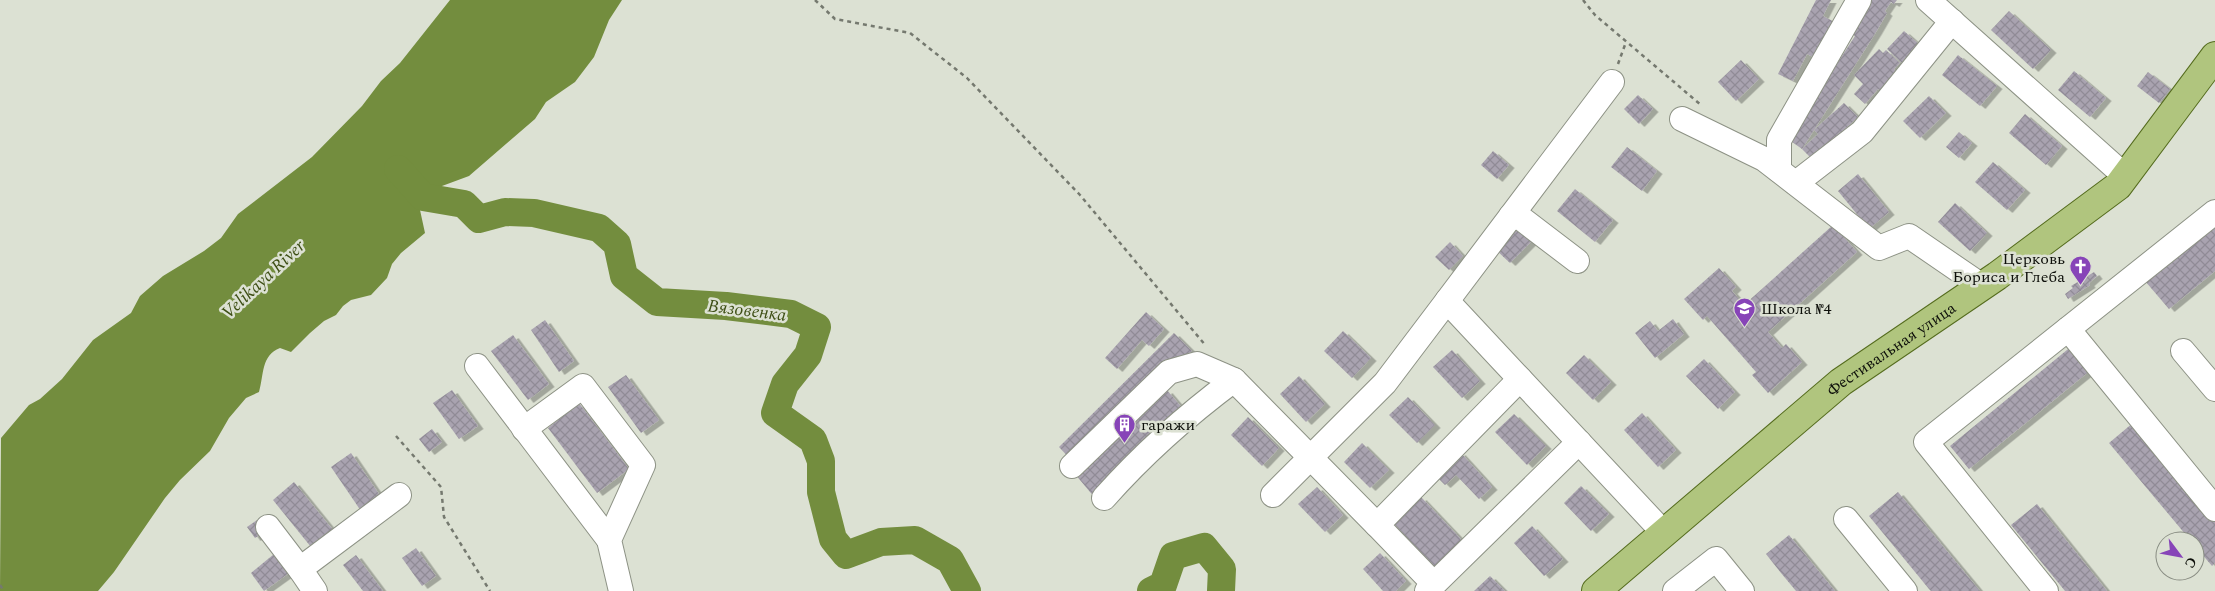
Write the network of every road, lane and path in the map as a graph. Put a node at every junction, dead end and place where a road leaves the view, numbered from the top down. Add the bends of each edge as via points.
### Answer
1 (815, 0) edge
2 (1583, 0) edge
3 (1859, 0) edge
4 (1941, 8) edge
5 (1626, 42) junction
6 (2215, 56) edge
7 (1612, 82) joint
8 (1706, 109) dead end
9 (1682, 119) dead end
10 (1787, 177) junction
11 (2126, 177) junction
12 (2215, 212) edge
13 (1511, 216) junction
14 (1577, 261) dead end
15 (1982, 286) junction
16 (1447, 301) junction
17 (2068, 329) junction
18 (2183, 351) dead end
19 (1210, 352) dead end
20 (476, 366) dead end
21 (1520, 379) junction
22 (1234, 380) junction
23 (2215, 389) edge
24 (524, 429) junction
25 (396, 436) dead end
26 (1579, 442) junction
27 (1310, 456) junction
28 (1072, 466) dead end
29 (399, 495) dead end
30 (1273, 495) dead end
31 (1104, 498) dead end
32 (2215, 508) edge
33 (1846, 519) dead end
34 (1377, 525) junction
35 (268, 527) dead end
36 (1663, 532) junction
37 (609, 540) junction
38 (300, 569) junction
39 (0, 585) edge
40 (1430, 588) edge
41 (4, 591) edge
42 (316, 591) edge
43 (490, 591) edge
44 (621, 591) edge
45 (1596, 591) edge
46 (1675, 591) edge
47 (1742, 591) edge
48 (1905, 591) edge
49 (2046, 591) edge

1 - 19 path via 835,19 910,33 967,78 1080,195
2 - 5 path
3 - 10 street via 1779,140
4 - 10 street via 1862,132
4 - 11 street
5 - 7 path
5 - 8 path
6 - 11 main road, Фестивальная улица
7 - 13 street
9 - 10 street via 1764,158
10 - 15 street via 1879,248 1909,236
11 - 15 main road, Фестивальная улица
12 - 17 street
13 - 14 street via 1522,220
13 - 16 street
15 - 36 main road, Фестивальная улица via 1841,382
16 - 21 street
16 - 27 street via 1384,383
17 - 32 street
17 - 49 street via 1926,442
18 - 23 street
20 - 24 street
21 - 26 street
21 - 34 street
22 - 27 street
22 - 28 street via 1197,364 1169,372
22 - 31 street via 1158,442
24 - 37 street
24 - 37 street via 583,386 643,465
25 - 43 path via 441,487 444,518
26 - 36 street
26 - 40 street
27 - 30 street
27 - 34 street
29 - 38 street
33 - 48 street
34 - 40 street
35 - 38 street
36 - 45 main road, Фестивальная улица
37 - 44 street
38 - 42 street
39 - 41 path
46 - 47 street via 1716,559

